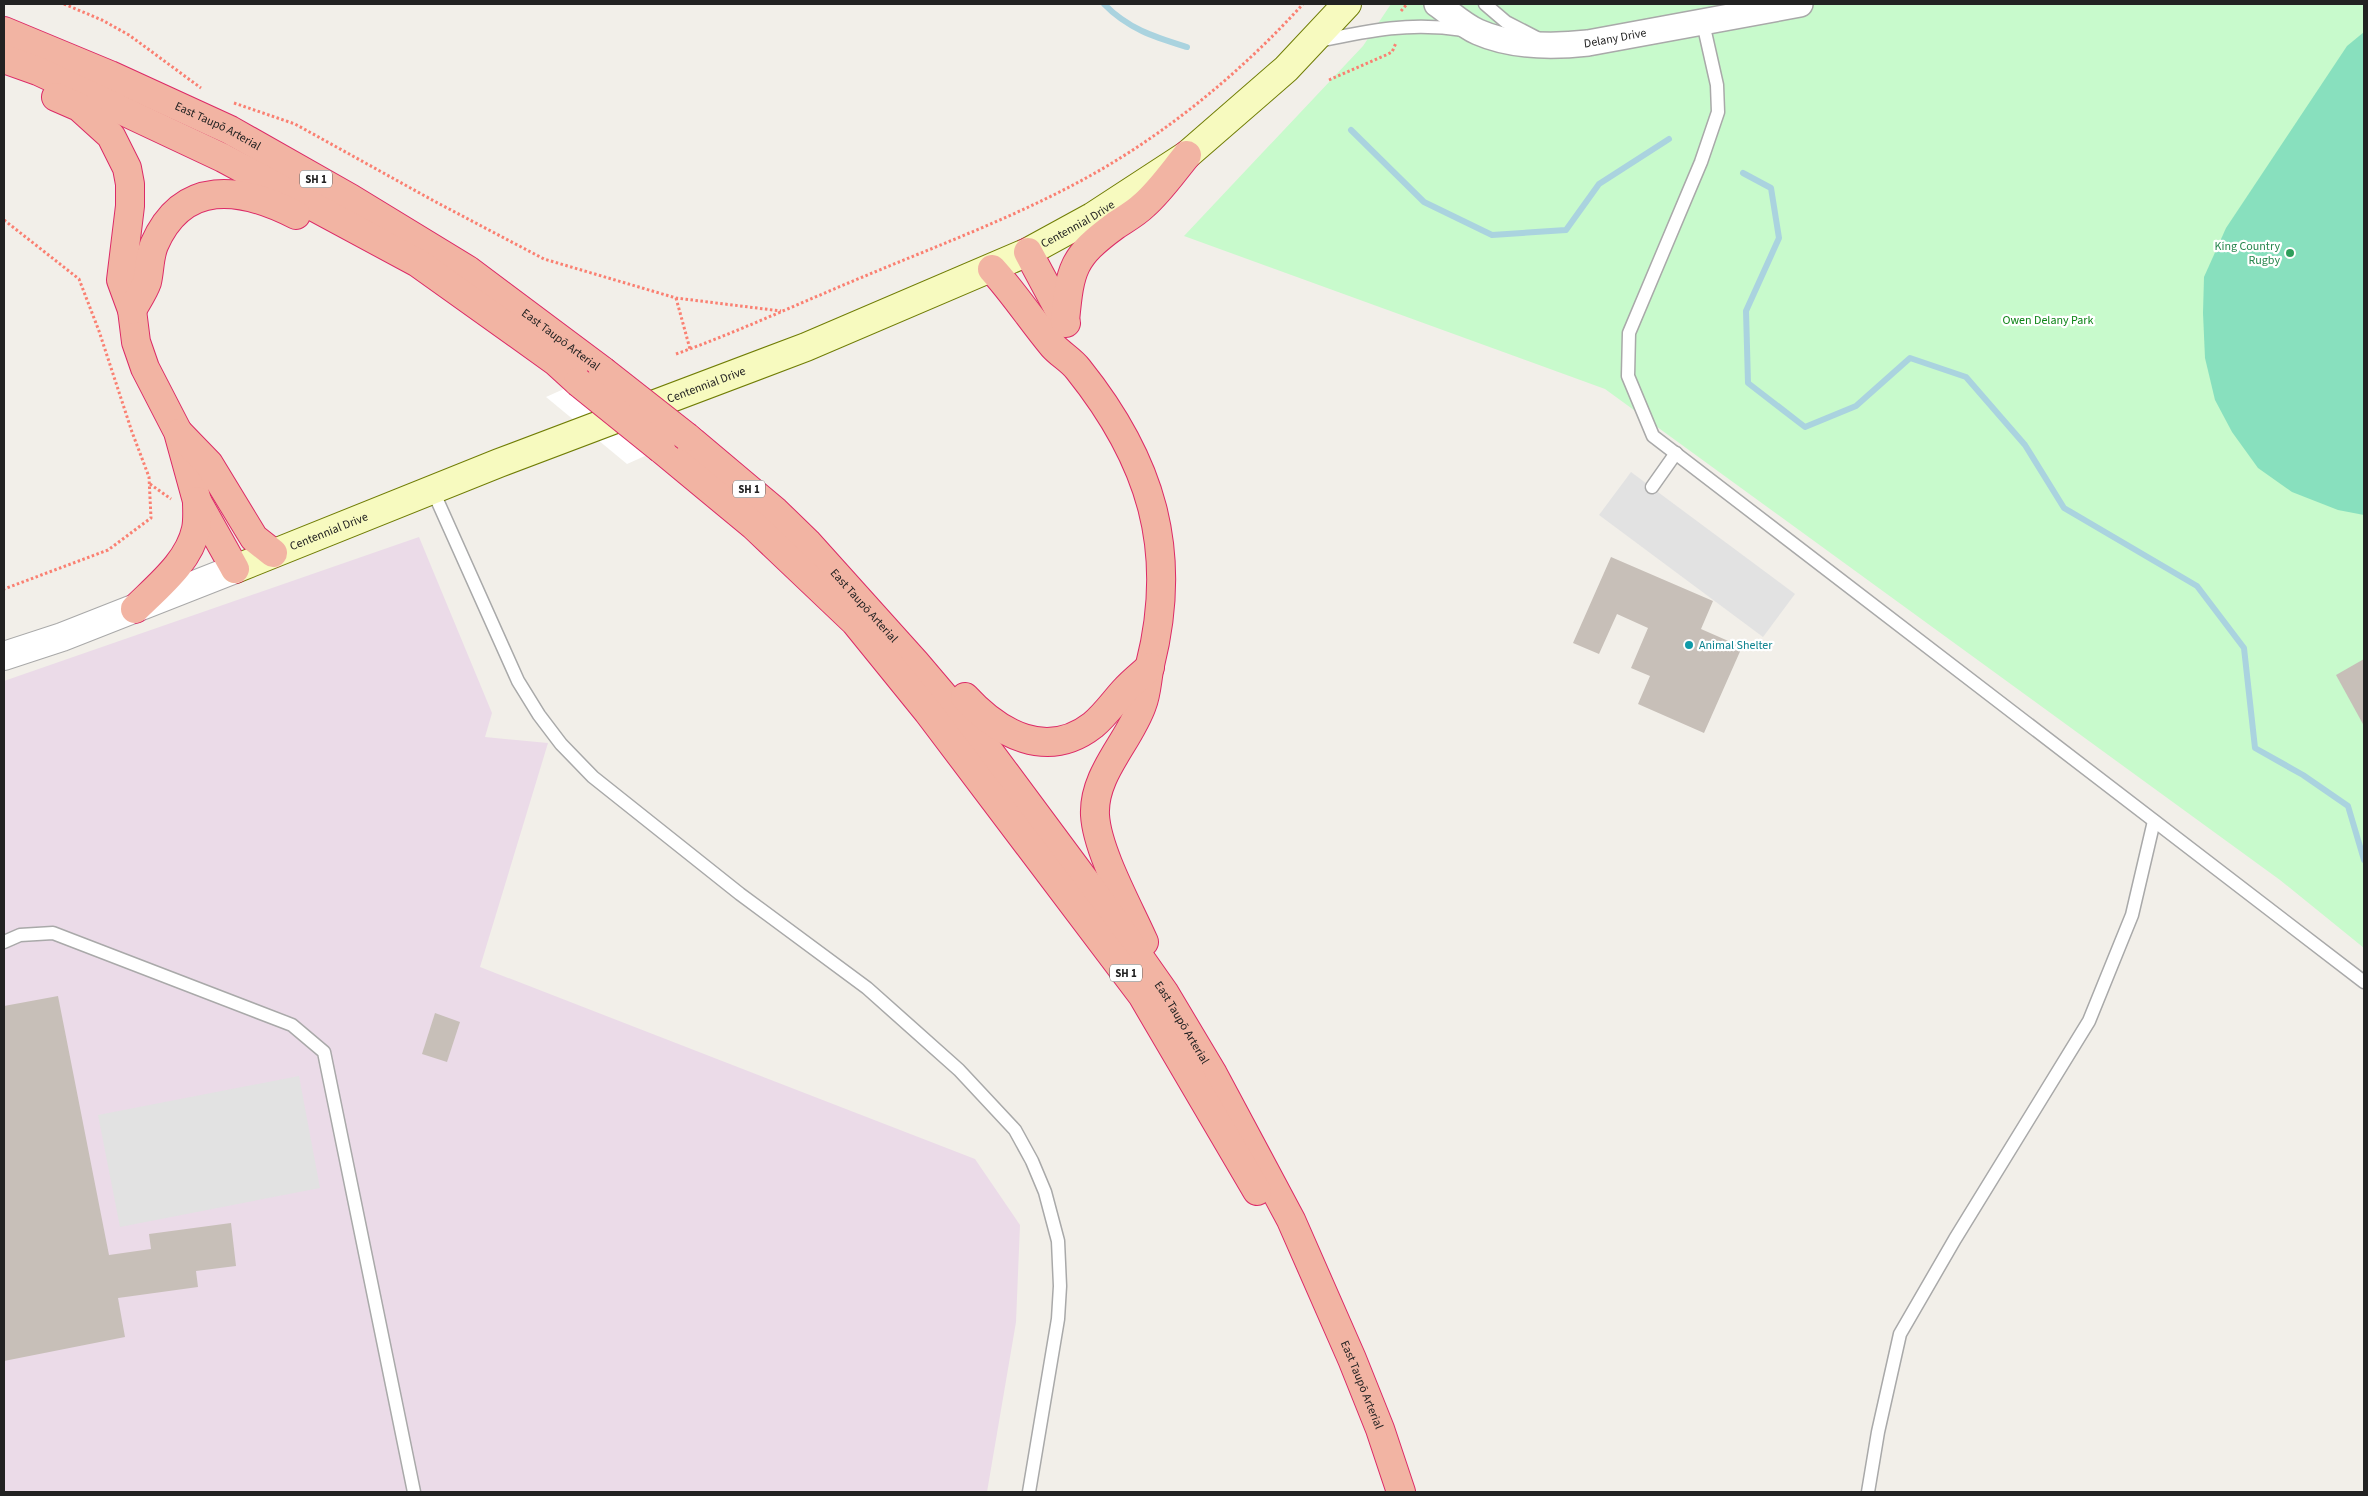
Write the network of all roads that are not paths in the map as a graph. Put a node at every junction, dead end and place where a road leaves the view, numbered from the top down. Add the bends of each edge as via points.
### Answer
1 (1347, 4) edge
2 (1437, 4) edge
3 (1486, 4) edge
4 (1800, 4) edge
5 (1703, 23) junction
6 (4, 31) edge
7 (1477, 32) junction
8 (1312, 43) junction
9 (1558, 46) junction
10 (4, 59) edge
11 (4, 74) edge
12 (1187, 156) junction
13 (1028, 252) junction
14 (992, 269) junction
15 (132, 310) junction
16 (1065, 322) junction
17 (554, 361) junction
18 (1077, 368) junction
19 (178, 432) junction
20 (1676, 453) junction
21 (1652, 487) dead end
22 (433, 491) junction
23 (197, 501) junction
24 (808, 543) junction
25 (273, 553) junction
26 (235, 569) junction
27 (135, 609) junction
28 (4, 656) edge
29 (1150, 667) junction
30 (2154, 821) junction
31 (4, 942) edge
32 (2364, 982) edge
33 (1164, 992) junction
34 (414, 1492) edge
35 (1029, 1492) edge
36 (1386, 1492) edge
37 (1401, 1492) edge
38 (1868, 1492) edge

1 - 8 main road, Centennial Drive
2 - 7 street, Delany Drive
3 - 9 lane via 1506,22
4 - 5 street, Delany Drive
5 - 9 street, Delany Drive
5 - 20 lane via 1717,84 1718,112 1701,162 1629,334 1628,376 1653,436
6 - 24 highway, East Taupō Arterial / SH 1, bridge via 230,130 468,270 687,437
7 - 8 lane via 1393,27
7 - 9 street, Delany Drive via 1501,39
8 - 12 main road, Centennial Drive
10 - 17 highway, East Taupō Arterial / SH 1 via 47,75 224,158 410,259
11 - 15 highway via 79,107 111,136 127,168 130,184 120,280
12 - 13 main road, Centennial Drive via 1092,217
12 - 16 highway via 1144,205 1082,254 1073,271
13 - 14 main road, Centennial Drive
13 - 16 highway
14 - 18 highway via 1008,285 1054,347
14 - 22 main road, Centennial Drive via 806,347
15 - 17 highway via 146,284 148,260 165,223 182,207 201,196 225,193 274,204 402,268
15 - 19 highway via 136,342 145,368
16 - 18 highway via 1075,340
17 - 36 highway, East Taupō Arterial / SH 1, bridge via 754,526 855,622 928,712 1142,995 1256,1190 1318,1324
18 - 29 highway via 1134,456 1156,518 1162,553 1161,610
19 - 23 highway
19 - 25 highway via 209,464 254,538
20 - 21 lane
20 - 30 lane
22 - 25 main road, Centennial Drive
22 - 35 lane via 518,681 561,744 593,776 740,894 867,988 959,1070 1016,1130 1045,1192 1058,1241 1060,1286 1058,1318
23 - 26 highway
23 - 27 highway via 197,526 192,544 182,560
24 - 29 highway via 850,570 982,715 1004,731 1024,739 1061,740 1076,735 1100,719
24 - 33 highway, East Taupō Arterial / SH 1 via 977,735
25 - 26 main road, Centennial Drive
26 - 27 street, Centennial Drive
27 - 28 street, Centennial Drive
29 - 33 highway via 1143,705 1101,783 1095,815 1108,861
30 - 32 lane
30 - 38 lane via 2132,915 2089,1021 1900,1334
31 - 34 lane via 20,935 53,932 292,1025 324,1052
33 - 37 highway, East Taupō Arterial / SH 1 via 1230,1105 1291,1220 1359,1376

